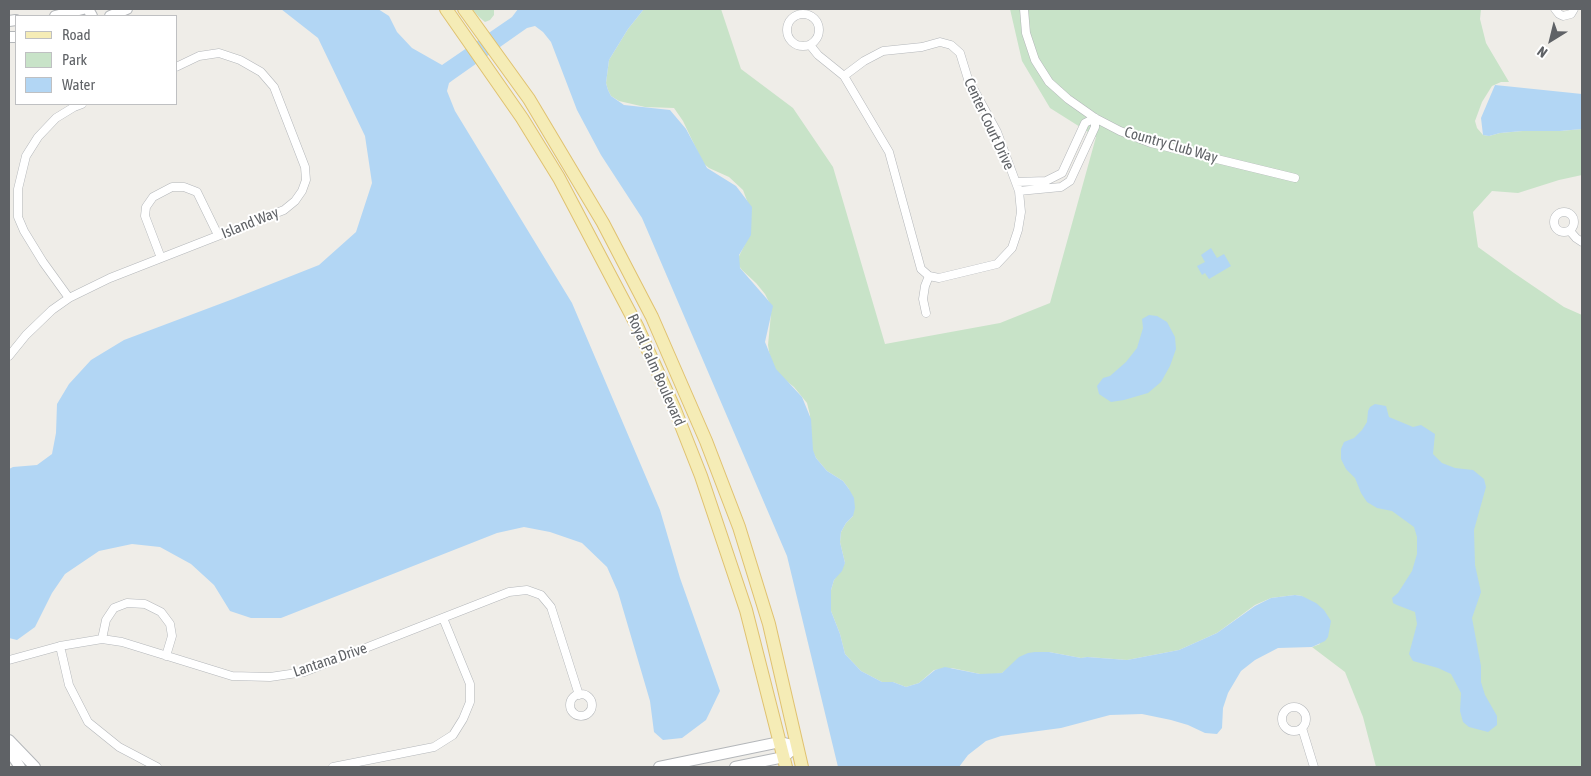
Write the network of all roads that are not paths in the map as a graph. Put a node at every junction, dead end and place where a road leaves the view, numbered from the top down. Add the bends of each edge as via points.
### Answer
1 (82, 9) edge
2 (127, 9) edge
3 (446, 9) edge
4 (464, 9) edge
5 (1024, 9) edge
6 (1555, 9) edge
7 (1574, 9) edge
8 (59, 15) edge
9 (112, 15) edge
10 (810, 45) junction
11 (178, 66) edge
12 (844, 76) junction
13 (79, 105) edge
14 (1095, 118) junction
15 (1055, 177) junction
16 (1295, 178) dead end
17 (1016, 182) junction
18 (1059, 187) junction
19 (1019, 191) junction
20 (1570, 230) dead end
21 (218, 235) junction
22 (1582, 242) edge
23 (161, 258) junction
24 (929, 276) junction
25 (69, 298) junction
26 (926, 312) dead end
27 (9, 356) edge
28 (443, 618) junction
29 (102, 639) junction
30 (60, 646) junction
31 (166, 656) junction
32 (9, 660) edge
33 (578, 695) dead end
34 (1302, 728) dead end
35 (9, 740) edge
36 (780, 742) junction
37 (797, 746) junction
38 (9, 751) edge
39 (785, 762) edge
40 (20, 767) edge
41 (36, 767) edge
42 (158, 767) edge
43 (333, 767) edge
44 (659, 767) edge
45 (735, 767) edge
46 (802, 767) edge
47 (1314, 767) edge

1 - 8 street
2 - 9 street
3 - 36 main road, Royal Palm Boulevard via 522,118 559,178 637,326 676,410 746,610
4 - 37 main road, Royal Palm Boulevard via 528,99 603,222 652,317 739,527 769,624
5 - 14 street, Country Club Way via 1026,33 1035,60 1049,82
6 - 7 street via 1563,16 1571,14
10 - 10 street via 819,32 817,22 809,14 798,14 790,20 786,30 794,44
10 - 12 street
11 - 21 street, Island Way via 199,56 219,52 261,72 274,87 305,167 306,180 302,191 284,210
12 - 17 street, Center Court Drive via 883,51 940,42 951,45 960,53 968,79 997,132
12 - 24 street via 890,152 921,270
13 - 25 street via 56,118 38,137 26,156 18,189 18,217 24,231
14 - 15 street via 1086,122 1062,173
14 - 16 street, Country Club Way via 1151,143
14 - 18 street via 1095,128 1070,181
15 - 17 street via 1046,181
15 - 18 street
17 - 19 street, Center Court Drive
18 - 19 street
19 - 24 street, Center Court Drive via 1021,212 1018,230 1012,248 997,264 938,278
20 - 22 street
21 - 23 street, Island Way
21 - 23 street via 197,192 172,187 153,198 144,216
23 - 25 street, Island Way
24 - 26 street via 923,299
25 - 27 street, Island Way via 26,335
28 - 31 street, Lantana Drive via 304,672 270,677 232,676
28 - 33 street, Lantana Drive via 509,592 534,591 551,608
28 - 43 street via 470,684 470,702 452,735 434,747
29 - 30 street, Lantana Drive
29 - 31 street, Lantana Drive
29 - 31 street via 106,620 114,608 127,603 144,604 161,612 170,624 172,636
30 - 32 street, Lantana Drive
30 - 42 street via 69,685 88,722 119,747
34 - 47 street
35 - 41 street
36 - 37 street
36 - 39 main road, Royal Palm Boulevard
36 - 44 street
37 - 39 street
37 - 46 main road, Royal Palm Boulevard
38 - 40 street
39 - 45 street

